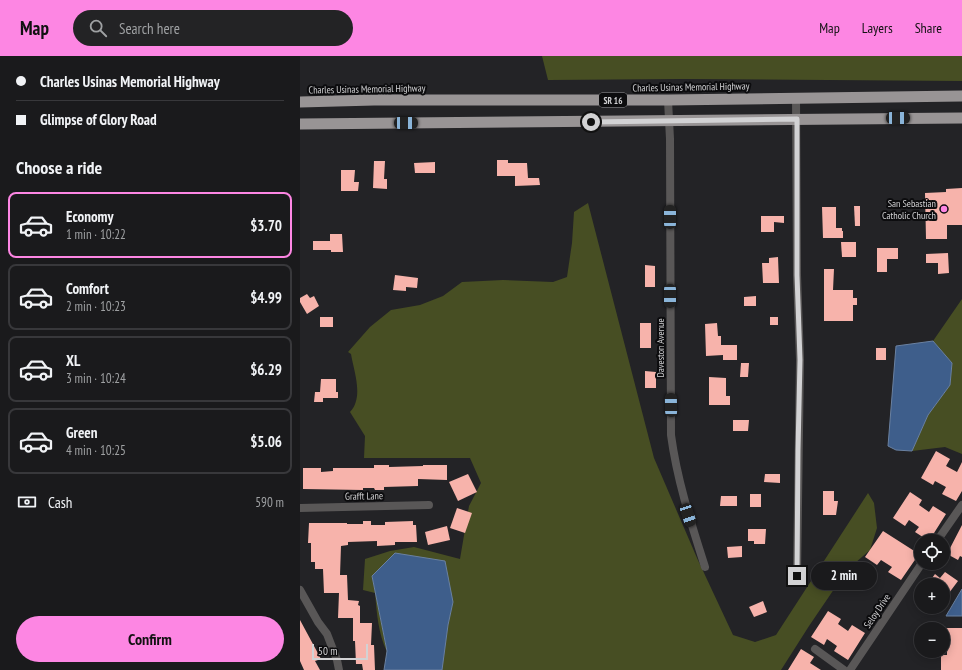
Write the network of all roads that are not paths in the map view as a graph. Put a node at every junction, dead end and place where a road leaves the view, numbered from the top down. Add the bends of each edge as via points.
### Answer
1 (962, 96) edge
2 (796, 98) junction
3 (668, 100) junction
4 (300, 102) edge
5 (962, 118) edge
6 (797, 119) junction
7 (668, 122) junction
8 (300, 124) edge
9 (962, 504) edge
10 (429, 505) dead end
11 (300, 508) edge
12 (942, 534) edge
13 (705, 567) dead end
14 (917, 570) edge
15 (797, 576) dead end
16 (300, 590) edge
17 (815, 649) dead end
18 (339, 670) edge
19 (844, 670) edge
20 (850, 670) edge

1 - 2 highway, Charles Usinas Memorial Highway / SR 16
2 - 3 highway, Charles Usinas Memorial Highway / SR 16
2 - 6 street
3 - 4 highway, Charles Usinas Memorial Highway / SR 16
3 - 7 street, Daveston Avenue
5 - 6 highway, SR 16
6 - 7 highway, SR 16
6 - 15 street via 800,360
7 - 8 highway, SR 16
7 - 13 street, Daveston Avenue via 671,435 678,477
9 - 12 street
10 - 11 street, Grafft Lane
14 - 20 street, Seloy Drive
16 - 18 street via 327,634
17 - 19 street

